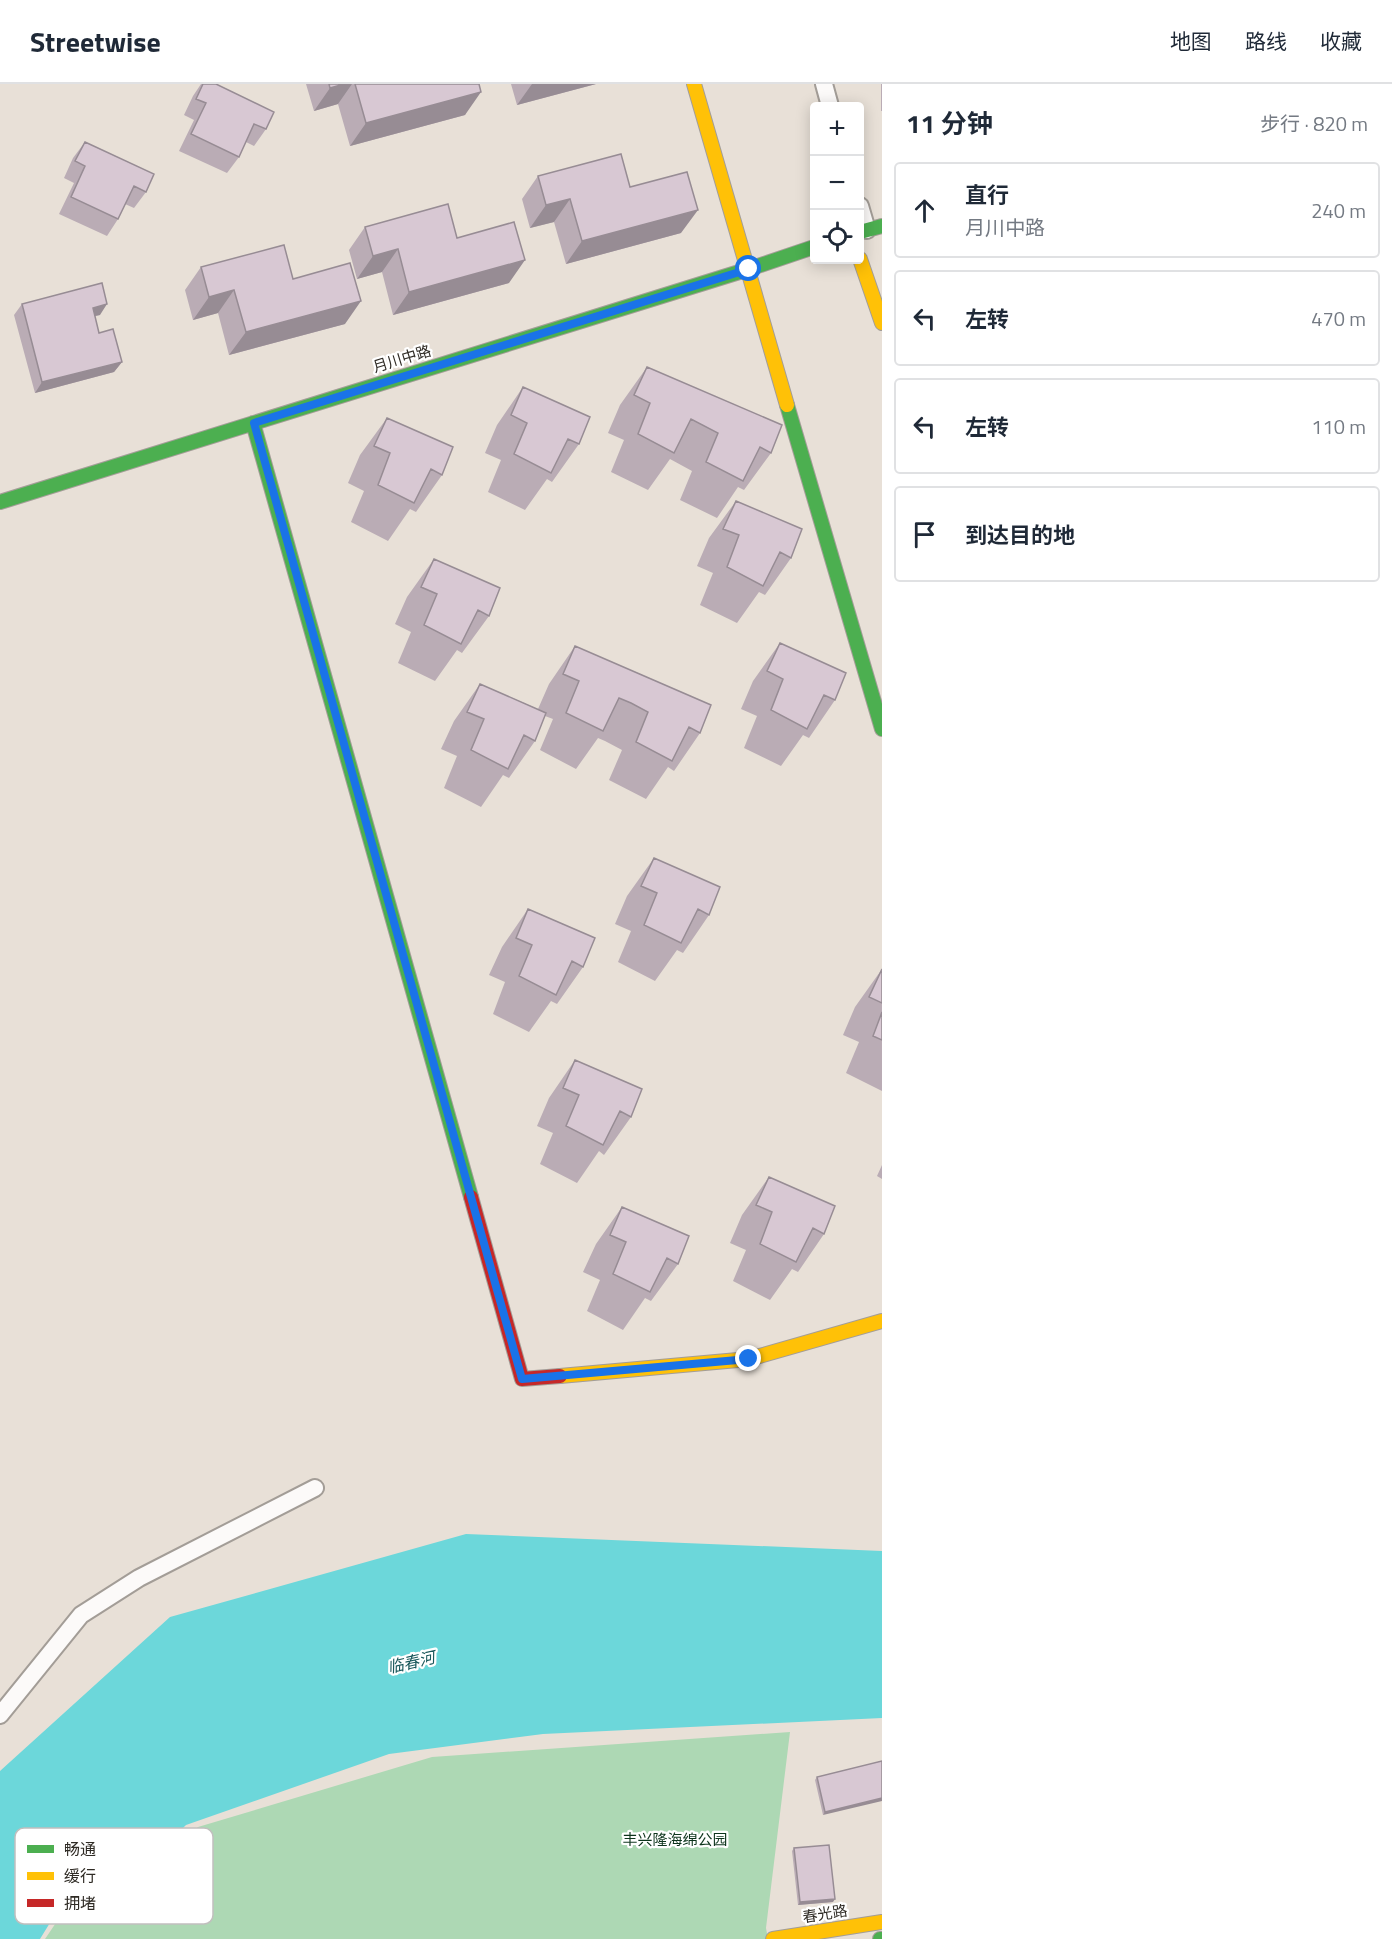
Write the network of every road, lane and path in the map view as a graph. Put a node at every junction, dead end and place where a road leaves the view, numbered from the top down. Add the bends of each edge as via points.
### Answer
1 (694, 84) edge
2 (824, 84) edge
3 (830, 102) edge
4 (862, 210) edge
5 (869, 229) edge
6 (810, 248) edge
7 (862, 264) edge
8 (749, 269) junction
9 (882, 323) edge
10 (254, 423) junction
11 (0, 502) edge
12 (882, 729) edge
13 (882, 1321) edge
14 (315, 1488) dead end
15 (0, 1715) edge
16 (882, 1922) edge
17 (773, 1939) edge

1 - 8 street
2 - 3 street
4 - 5 street
6 - 8 street, 月川中路
7 - 9 street
8 - 10 street, 月川中路
8 - 12 street
10 - 11 street, 月川中路
10 - 13 street via 522,1379 749,1359
14 - 15 street via 138,1578 81,1615
16 - 17 street, 春光路

